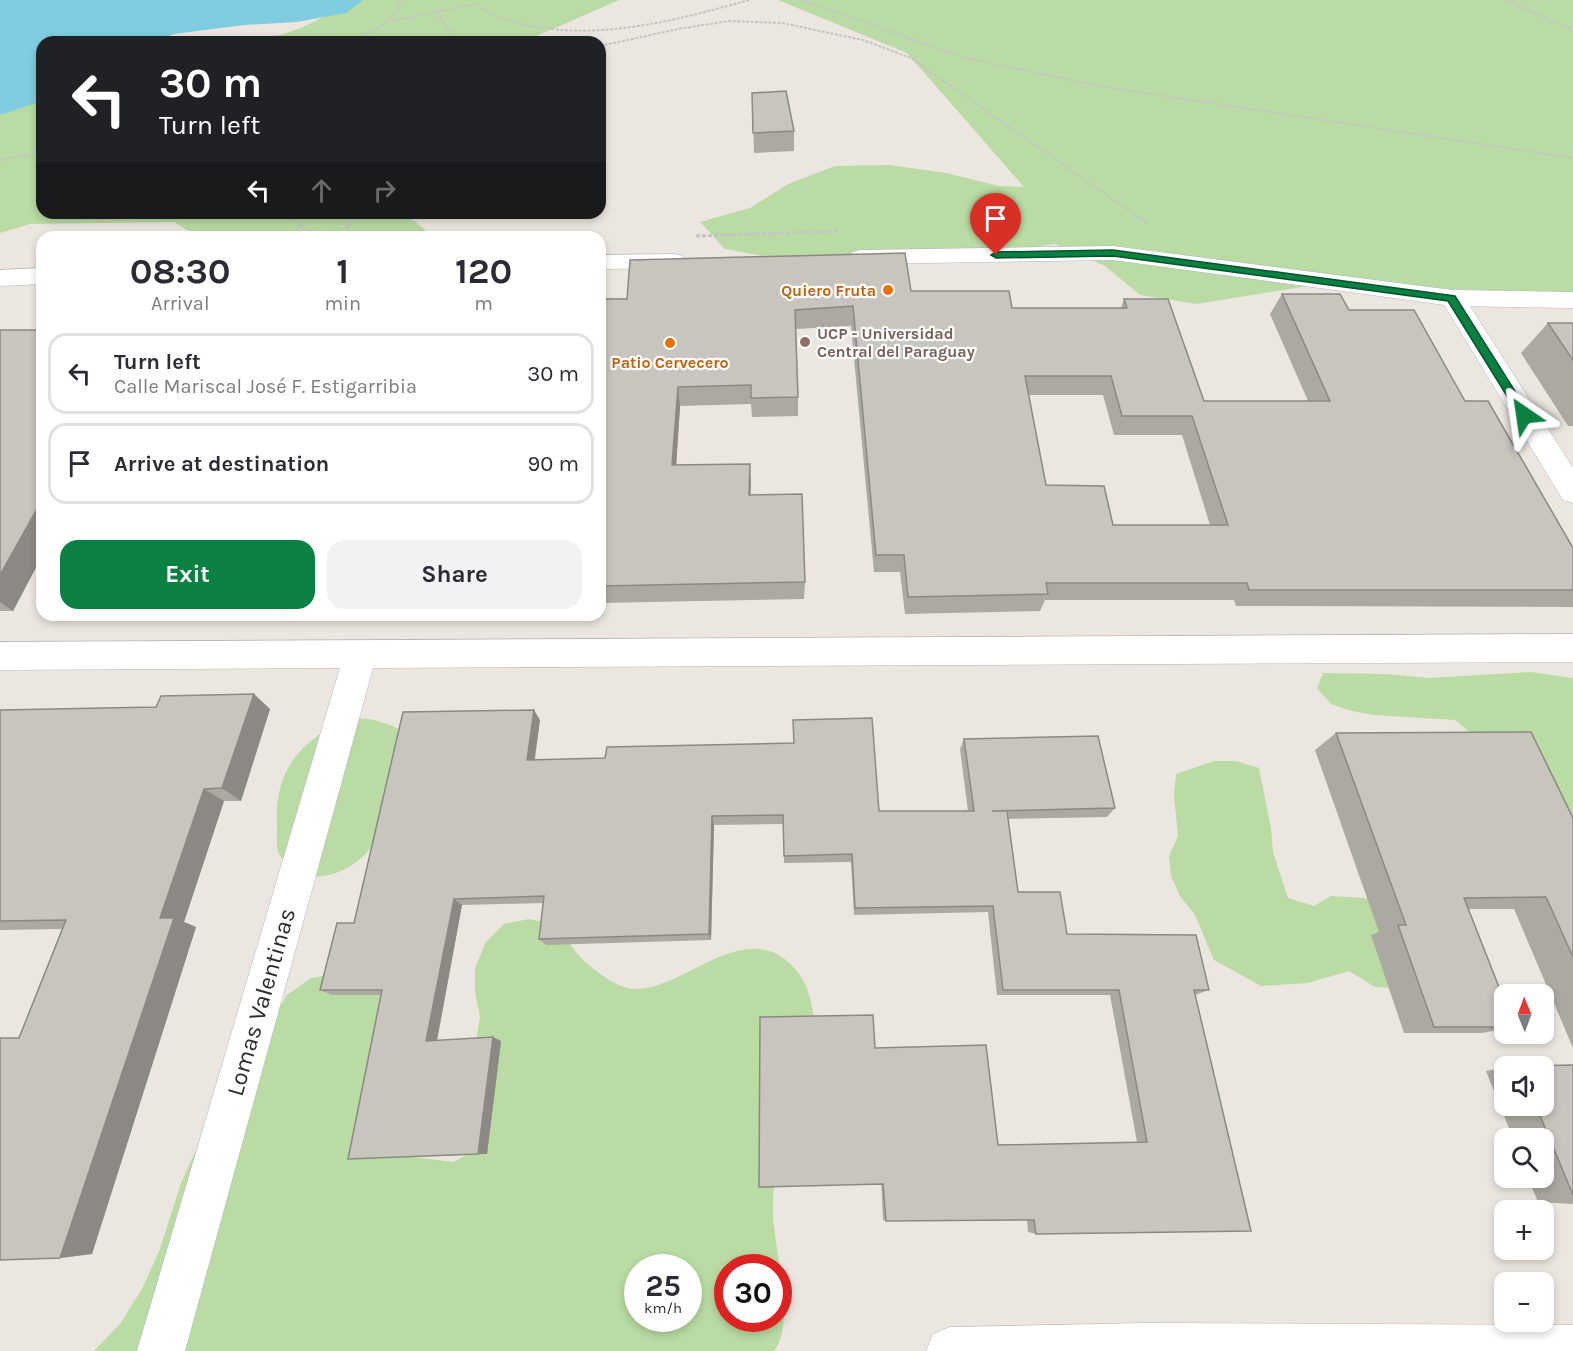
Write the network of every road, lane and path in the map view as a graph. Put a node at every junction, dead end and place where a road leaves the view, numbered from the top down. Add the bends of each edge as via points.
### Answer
1 (401, 0) edge
2 (749, 0) edge
3 (802, 0) edge
4 (1506, 0) edge
5 (437, 12) junction
6 (392, 21) junction
7 (1573, 31) edge
8 (361, 36) edge
9 (454, 36) edge
10 (606, 45) edge
11 (36, 154) edge
12 (1573, 158) edge
13 (0, 160) edge
14 (294, 219) edge
15 (355, 219) edge
16 (1151, 226) dead end
17 (306, 231) edge
18 (343, 231) edge
19 (838, 258) edge
20 (695, 261) edge
21 (606, 262) edge
22 (36, 276) edge
23 (0, 278) edge
24 (1452, 298) junction
25 (1573, 300) edge
26 (1573, 492) edge
27 (1573, 648) edge
28 (361, 653) junction
29 (0, 656) edge
30 (1148, 1349) edge
31 (1573, 1349) edge
32 (161, 1351) edge
33 (950, 1351) edge

1 - 6 path
2 - 5 path via 642,26 594,32 537,29 486,15 476,4
3 - 12 path via 962,57 1099,87
4 - 7 path
5 - 6 path
5 - 9 path
6 - 8 path
10 - 16 path via 705,24 746,22 826,30 881,44 911,58
11 - 13 path
14 - 17 path
15 - 18 path
19 - 24 street via 1113,253
20 - 21 street
22 - 23 street
24 - 25 street
24 - 26 street
27 - 28 street
28 - 29 street
28 - 32 street, Lomas Valentinas
30 - 31 street
30 - 33 street

